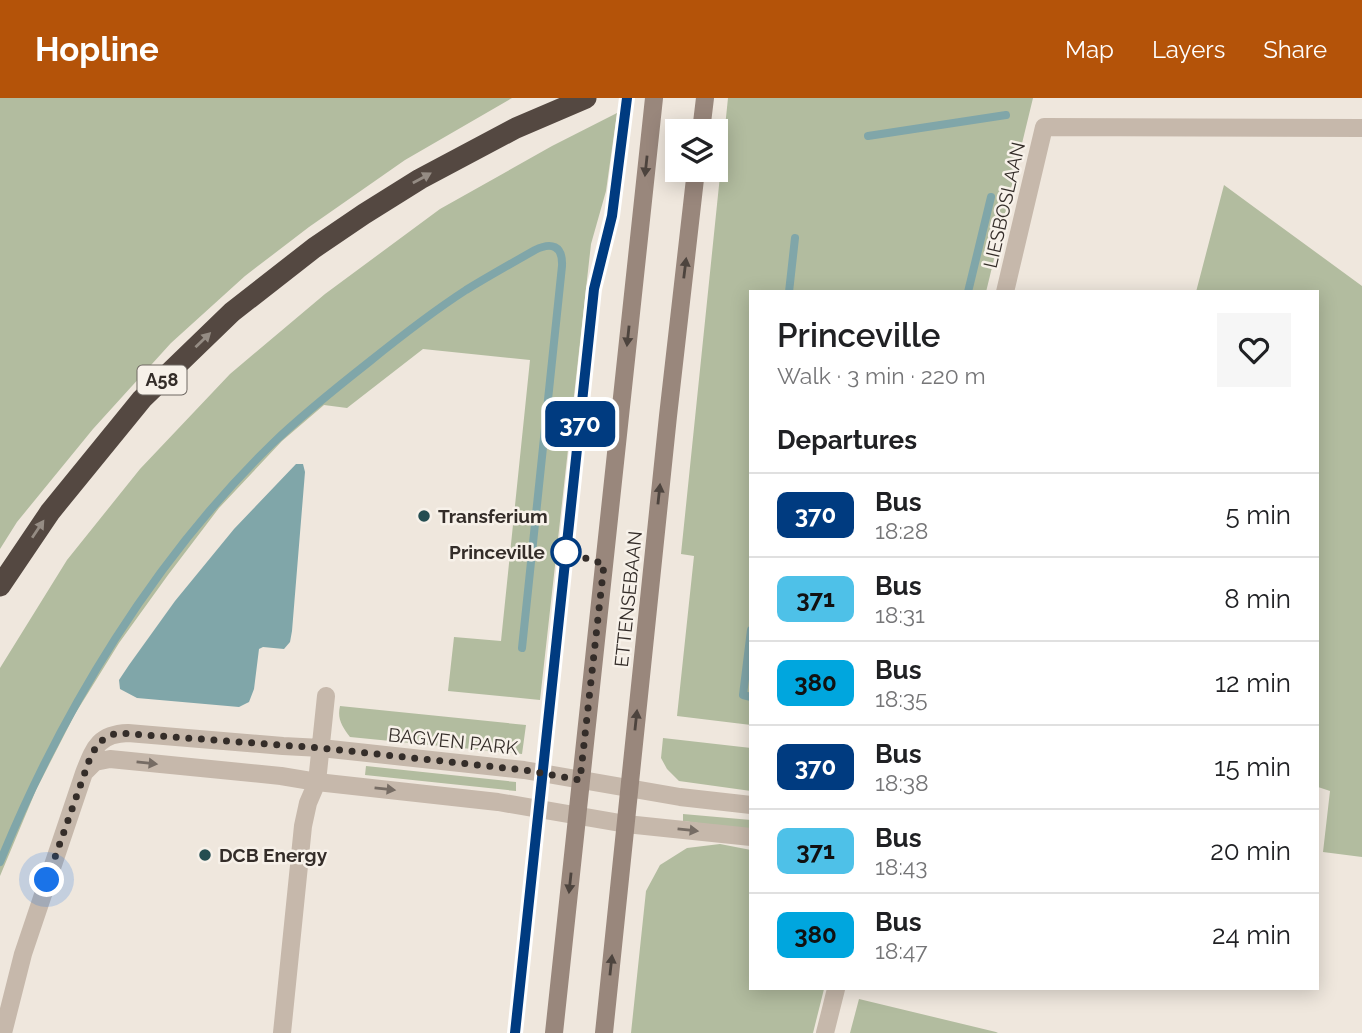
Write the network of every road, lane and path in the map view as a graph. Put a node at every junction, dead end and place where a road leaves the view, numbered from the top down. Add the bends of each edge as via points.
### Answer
1 (586, 98) edge
2 (654, 98) edge
3 (705, 98) edge
4 (702, 119) edge
5 (1362, 128) edge
6 (695, 182) edge
7 (1005, 290) edge
8 (0, 586) edge
9 (326, 696) dead end
10 (321, 748) junction
11 (84, 774) junction
12 (580, 780) junction
13 (317, 782) junction
14 (630, 788) junction
15 (749, 805) edge
16 (577, 815) junction
17 (626, 824) junction
18 (749, 837) edge
19 (836, 990) edge
20 (3, 1033) edge
21 (282, 1033) edge
22 (554, 1033) edge
23 (604, 1033) edge
24 (825, 1033) edge

8 -> 1 highway, A58 via 50,512 142,399 232,312 314,248 420,179 516,128
2 -> 12 main road, ETTENSEBAAN
3 - 4 main road
5 - 7 street, LIESBOSLAAN via 1044,127
14 -> 6 main road, ETTENSEBAAN
9 - 10 street
10 - 11 street, BAGVEN PARK via 119,733 95,747
10 - 12 street, BAGVEN PARK
10 - 13 street
11 -> 13 street via 95,762 110,759
11 - 20 street, BAGVEN PARK via 23,954
12 - 14 street, BAGVEN PARK
12 - 16 main road, ETTENSEBAAN
13 -> 16 street
13 - 21 street via 303,826
14 - 15 street, BAGVEN PARK
14 - 17 main road, ETTENSEBAAN
16 - 17 street
16 -> 22 main road, ETTENSEBAAN
17 -> 18 street
23 -> 17 main road, ETTENSEBAAN
19 - 24 street

